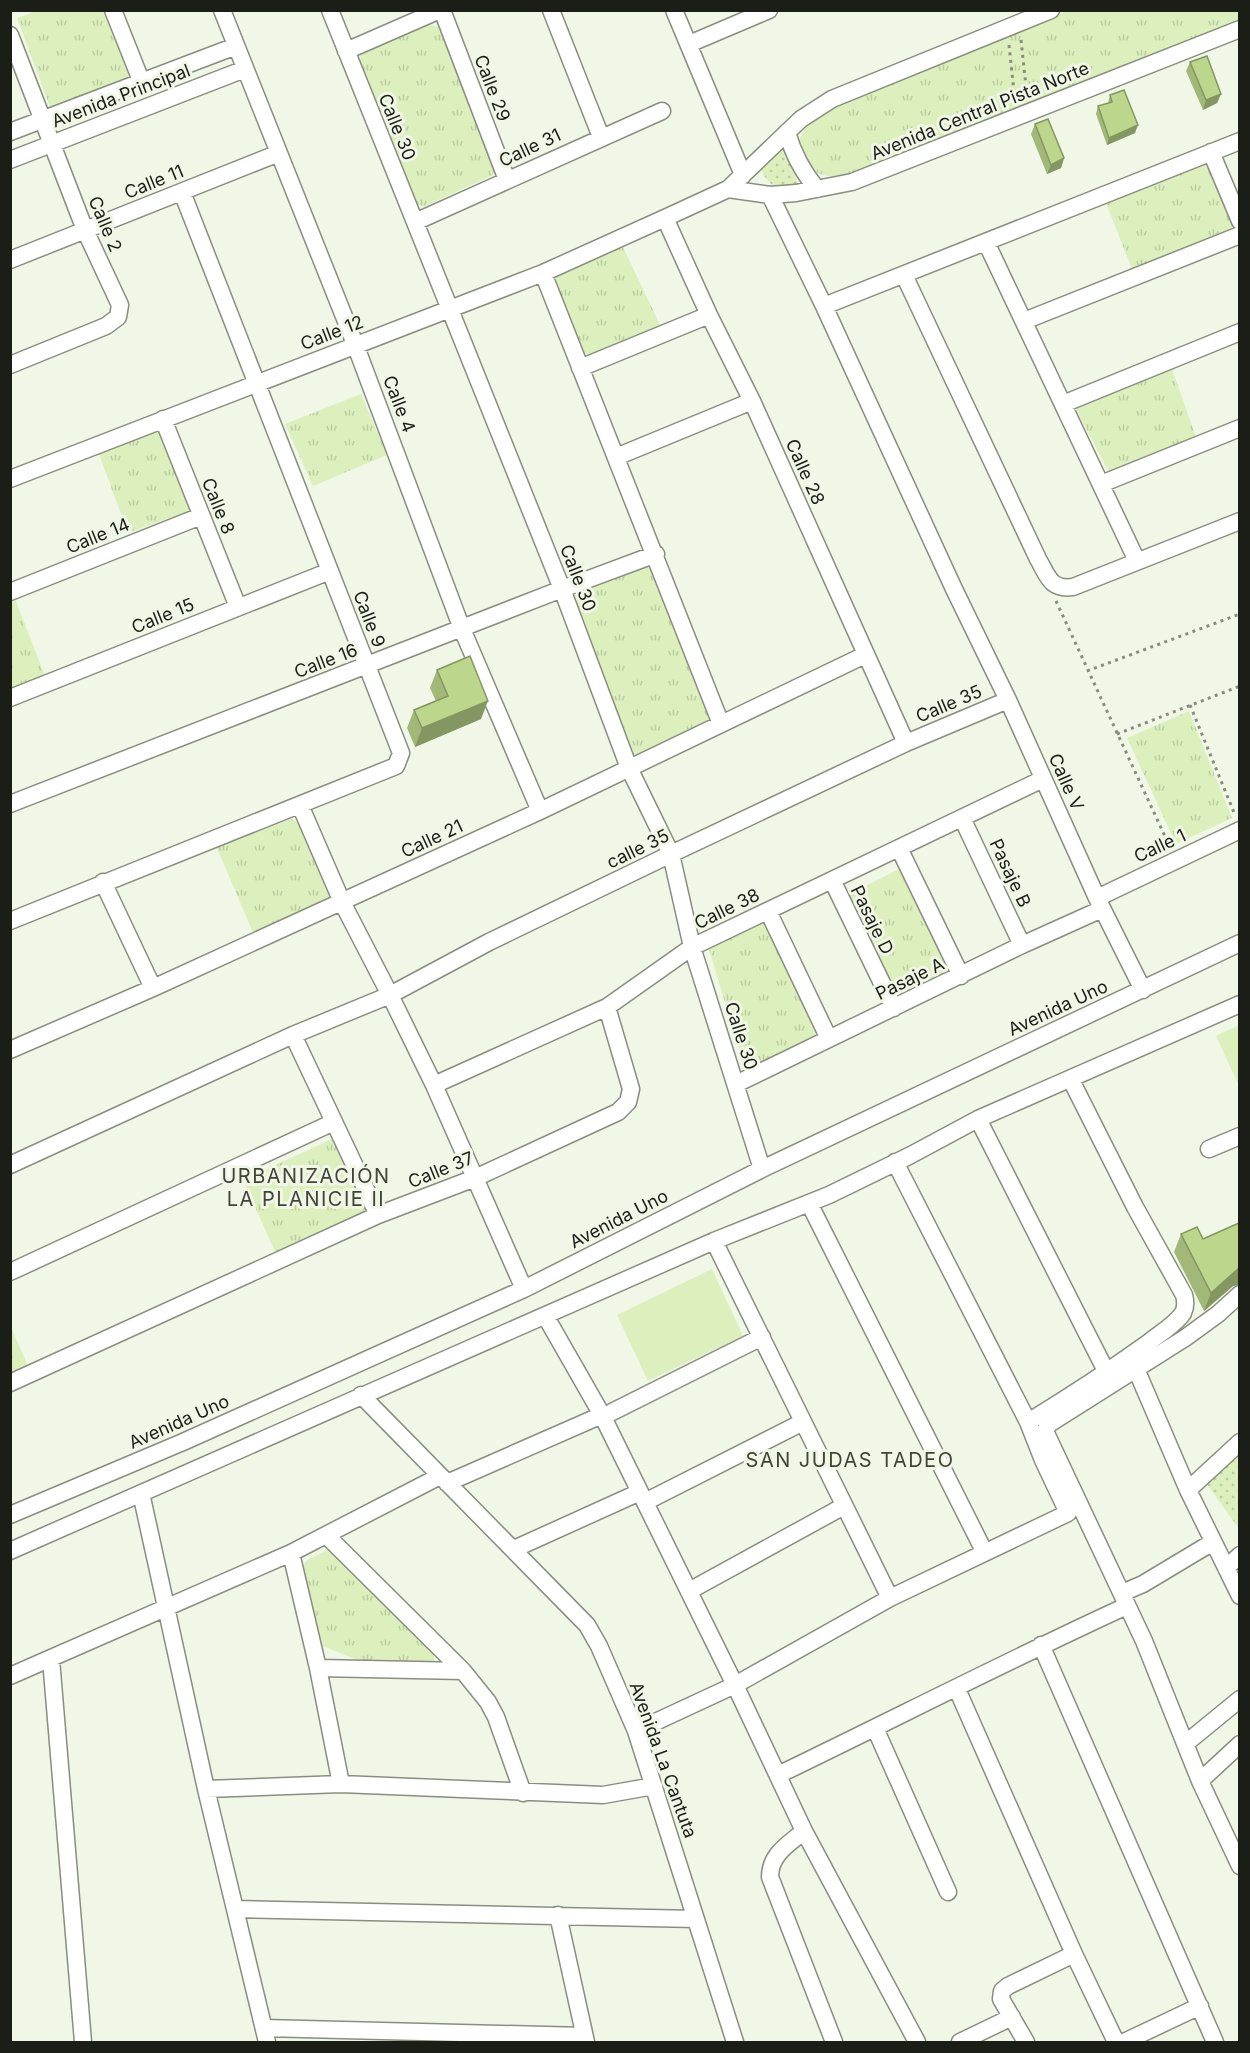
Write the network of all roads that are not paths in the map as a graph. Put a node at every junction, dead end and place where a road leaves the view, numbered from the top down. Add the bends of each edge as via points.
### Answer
1 (113, 10) edge
2 (222, 10) edge
3 (330, 10) edge
4 (441, 10) edge
5 (551, 10) edge
6 (674, 10) edge
7 (769, 10) edge
8 (1051, 10) edge
9 (1239, 29) edge
10 (10, 35) edge
11 (689, 44) junction
12 (236, 46) junction
13 (345, 51) junction
14 (245, 69) junction
15 (142, 83) junction
16 (662, 111) dead end
17 (42, 119) junction
18 (10, 132) edge
19 (787, 132) junction
20 (600, 137) junction
21 (1239, 141) edge
22 (52, 144) junction
23 (1211, 152) junction
24 (279, 153) junction
25 (10, 160) edge
26 (742, 175) junction
27 (507, 180) junction
28 (729, 189) junction
29 (817, 189) junction
30 (182, 192) junction
31 (770, 195) junction
32 (665, 218) junction
33 (1239, 221) edge
34 (415, 222) junction
35 (85, 230) junction
36 (1239, 235) edge
37 (986, 242) junction
38 (10, 260) edge
39 (543, 273) junction
40 (904, 274) junction
41 (824, 306) junction
42 (450, 309) junction
43 (709, 315) junction
44 (1023, 321) junction
45 (1239, 332) edge
46 (355, 344) junction
47 (10, 365) edge
48 (580, 368) junction
49 (257, 383) junction
50 (752, 401) junction
51 (1063, 404) junction
52 (163, 419) junction
53 (1239, 428) edge
54 (616, 458) junction
55 (10, 478) edge
56 (1101, 484) junction
57 (201, 516) junction
58 (1239, 521) edge
59 (656, 554) junction
60 (1137, 561) junction
61 (330, 571) junction
62 (562, 589) junction
63 (10, 592) edge
64 (238, 607) junction
65 (462, 629) junction
66 (865, 655) junction
67 (366, 666) junction
68 (10, 698) edge
69 (1008, 700) junction
70 (722, 724) junction
71 (906, 743) junction
72 (629, 768) junction
73 (1043, 779) junction
74 (10, 804) edge
75 (300, 805) junction
76 (540, 811) junction
77 (962, 818) junction
78 (1239, 828) edge
79 (899, 848) junction
80 (671, 855) junction
81 (832, 880) junction
82 (103, 882) junction
83 (342, 902) junction
84 (1100, 903) junction
85 (768, 911) junction
86 (10, 921) edge
87 (1239, 943) edge
88 (1022, 945) junction
89 (692, 947) junction
90 (961, 976) junction
91 (153, 988) junction
92 (1143, 990) junction
93 (390, 994) junction
94 (1239, 1004) edge
95 (607, 1007) junction
96 (894, 1008) junction
97 (293, 1035) junction
98 (829, 1039) junction
99 (10, 1050) edge
100 (1071, 1080) junction
101 (736, 1084) junction
102 (434, 1085) junction
103 (978, 1119) junction
104 (334, 1122) junction
105 (1239, 1136) edge
106 (1209, 1149) dead end
107 (895, 1162) junction
108 (10, 1165) edge
109 (762, 1169) junction
110 (475, 1178) junction
111 (809, 1203) junction
112 (378, 1215) junction
113 (714, 1241) junction
114 (10, 1272) edge
115 (524, 1289) junction
116 (1238, 1299) edge
117 (546, 1317) junction
118 (762, 1337) junction
119 (1164, 1341) junction
120 (1136, 1369) junction
121 (1107, 1373) junction
122 (10, 1383) edge
123 (361, 1395) junction
124 (607, 1413) junction
125 (803, 1422) junction
126 (1028, 1422) junction
127 (1239, 1442) edge
128 (444, 1479) junction
129 (1188, 1490) junction
130 (141, 1493) junction
131 (642, 1497) junction
132 (844, 1506) junction
133 (10, 1515) edge
134 (326, 1535) junction
135 (1213, 1542) junction
136 (514, 1549) junction
137 (10, 1551) edge
138 (984, 1551) junction
139 (291, 1553) junction
140 (1239, 1555) edge
141 (1226, 1568) junction
142 (689, 1591) junction
143 (1239, 1596) edge
144 (890, 1598) junction
145 (1121, 1601) junction
146 (166, 1608) junction
147 (1041, 1646) junction
148 (51, 1659) junction
149 (318, 1668) junction
150 (463, 1671) junction
151 (10, 1676) edge
152 (735, 1685) junction
153 (957, 1689) junction
154 (1239, 1699) edge
155 (875, 1728) junction
156 (636, 1731) junction
157 (1185, 1744) junction
158 (1239, 1744) edge
159 (778, 1775) junction
160 (1200, 1781) junction
161 (341, 1784) junction
162 (654, 1786) junction
163 (206, 1789) junction
164 (524, 1793) junction
165 (804, 1831) junction
166 (1239, 1866) edge
167 (948, 1892) dead end
168 (236, 1909) junction
169 (558, 1915) junction
170 (696, 1918) junction
171 (1074, 1954) junction
172 (1200, 2006) junction
173 (1012, 2017) junction
174 (266, 2035) edge
175 (406, 2037) edge
176 (585, 2039) edge
177 (83, 2043) edge
178 (735, 2043) edge
179 (834, 2043) edge
180 (917, 2043) edge
181 (960, 2043) edge
182 (1026, 2043) edge
183 (1116, 2043) edge
184 (1124, 2043) edge
185 (1215, 2043) edge

1 - 15 street
2 - 12 street, Calle 4
3 - 13 street, Calle 30
4 - 13 street
4 - 27 street, Calle 29
5 - 20 street
6 - 11 street
7 - 11 street
8 - 19 street via 832,99 801,118
9 - 29 street, Avenida Central Pista Norte via 852,182
10 - 17 street, Calle 2
11 - 26 street
12 - 14 street, Calle 4
12 - 15 street, Avenida Principal
13 - 34 street, Calle 30
14 - 22 street, Avenida Principal
14 - 24 street, Calle 4
15 - 17 street, Avenida Principal
16 - 20 street, Calle 31
17 - 18 street, Avenida Principal
17 - 22 street, Calle 2
19 - 26 street
19 - 29 street via 796,160
20 - 27 street, Calle 31
21 - 23 street
22 - 25 street, Avenida Principal
22 - 35 street, Calle 2
23 - 33 street
23 - 37 street
24 - 30 street, Calle 11
24 - 46 street, Calle 4
26 - 28 street
27 - 34 street, Calle 31
28 - 31 street, Avenida Central Pista Norte
28 - 32 street, Calle 12
29 - 31 street, Avenida Central Pista Norte
30 - 35 street, Calle 11
30 - 49 street, Calle 9
31 - 41 street, Calle V
32 - 39 street, Calle 12
32 - 43 street, Calle 28
34 - 42 street, Calle 30
35 - 38 street, Calle 11
35 - 47 street, Calle 2 via 120,305 118,318
36 - 44 street
37 - 40 street
37 - 44 street
39 - 42 street, Calle 12
39 - 48 street
40 - 41 street
40 - 60 street via 1051,582 1057,587 1073,587
41 - 69 street, Calle V
42 - 46 street, Calle 12
42 - 62 street, Calle 30
43 - 48 street
43 - 50 street, Calle 28
44 - 51 street
45 - 51 street
46 - 49 street, Calle 12
46 - 65 street, Calle 4
48 - 54 street
49 - 52 street, Calle 12
49 - 61 street, Calle 9
50 - 54 street
50 - 66 street, Calle 28
51 - 56 street
52 - 55 street, Calle 12
52 - 57 street, Calle 8
53 - 56 street
54 - 59 street
56 - 60 street
57 - 63 street, Calle 14
57 - 64 street, Calle 8
58 - 60 street
59 - 62 street, Calle 16
59 - 70 street
61 - 64 street, Calle 15
61 - 67 street, Calle 9
62 - 65 street, Calle 16
62 - 72 street, Calle 30
64 - 68 street, Calle 15
65 - 67 street, Calle 16
65 - 76 street, Calle 4
66 - 70 street, Calle 21
66 - 71 street, Calle 28
67 - 74 street, Calle 16
67 - 75 street, Calle 9 via 401,753 396,766
69 - 71 street, Calle 35
69 - 73 street, Calle V
70 - 72 street, Calle 21
71 - 80 street, calle 35
72 - 76 street, Calle 21
72 - 80 street, Calle 30
73 - 77 street, Calle 38
73 - 84 street, Calle V
75 - 82 street, Calle 9
75 - 83 street
76 - 83 street, Calle 21
77 - 79 street, Calle 38
77 - 88 street, Pasaje B
78 - 84 street, Calle 1
79 - 81 street, Calle 38
79 - 90 street
80 - 89 street, Calle 30
80 - 93 street, calle 35
81 - 85 street, Calle 38
81 - 96 street, Pasaje D
82 - 86 street, Calle 9
82 - 91 street
83 - 91 street, Calle 21
83 - 93 street
84 - 88 street, Pasaje A
84 - 92 street, Calle V
85 - 89 street, Calle 38
85 - 98 street
87 - 92 street, Avenida Uno
88 - 90 street, Pasaje A
89 - 95 street, Calle 38
89 - 101 street, Calle 30
90 - 96 street, Pasaje A
91 - 99 street, Calle 21
92 - 109 street, Avenida Uno
93 - 97 street, calle 35
93 - 102 street
94 - 100 street
95 - 102 street, Calle 38
95 - 110 street, Calle 37 via 632,1089 628,1102 618,1112
96 - 98 street, Pasaje A
97 - 104 street
97 - 108 street, calle 35
98 - 101 street, Pasaje A
100 - 103 street
100 - 119 street via 1184,1295 1183,1312
101 - 109 street, Calle 30
102 - 110 street
103 - 107 street
103 - 121 street
104 - 112 street
104 - 114 street
105 - 106 street
107 - 111 street
107 - 126 street
109 - 115 street, Avenida Uno
110 - 112 street, Calle 37
110 - 115 street
111 - 113 street
111 - 138 street
112 - 122 street, Calle 37
113 - 117 street
113 - 118 street
115 - 133 street, Avenida Uno
116 - 119 street via 1185,1338
117 - 123 street
117 - 124 street
118 - 124 street
118 - 125 street
119 - 120 street
119 - 121 street
120 - 129 street
120 - 145 street via 1052,1422 1045,1431
121 - 126 street
123 - 128 street, Avenida La Cantuta
123 - 130 street
124 - 128 street
124 - 131 street
125 - 131 street
125 - 132 street
126 - 138 street via 1068,1513
127 - 129 street
128 - 134 street
128 - 136 street, Avenida La Cantuta
129 - 135 street
130 - 137 street
130 - 146 street
131 - 136 street
131 - 142 street
132 - 142 street
132 - 144 street
134 - 139 street
134 - 150 street
135 - 141 street
135 - 145 street
136 - 156 street, Avenida La Cantuta via 587,1625
138 - 144 street
139 - 146 street
139 - 149 street
140 - 141 street
141 - 143 street
142 - 152 street
144 - 152 street
145 - 147 street
145 - 157 street via 1144,1641
146 - 148 street
146 - 163 street
147 - 153 street
147 - 172 street
148 - 151 street
148 - 177 street
149 - 150 street
149 - 161 street
150 - 164 street via 496,1717
152 - 156 street
152 - 159 street
153 - 155 street
153 - 171 street
154 - 157 street
155 - 159 street
155 - 167 street
156 - 162 street, Avenida La Cantuta
157 - 160 street
158 - 160 street
159 - 165 street
160 - 166 street
161 - 163 street
161 - 164 street
162 - 164 street via 603,1795
162 - 170 street, Avenida La Cantuta
163 - 168 street
165 - 179 street via 775,1856 770,1877
165 - 180 street
168 - 169 street
168 - 174 street
169 - 170 street
169 - 176 street
170 - 178 street, Avenida La Cantuta
171 - 173 street via 1004,1988 1001,1999
171 - 183 street
172 - 184 street
172 - 185 street
173 - 181 street
173 - 182 street
174 - 175 street
175 - 176 street

